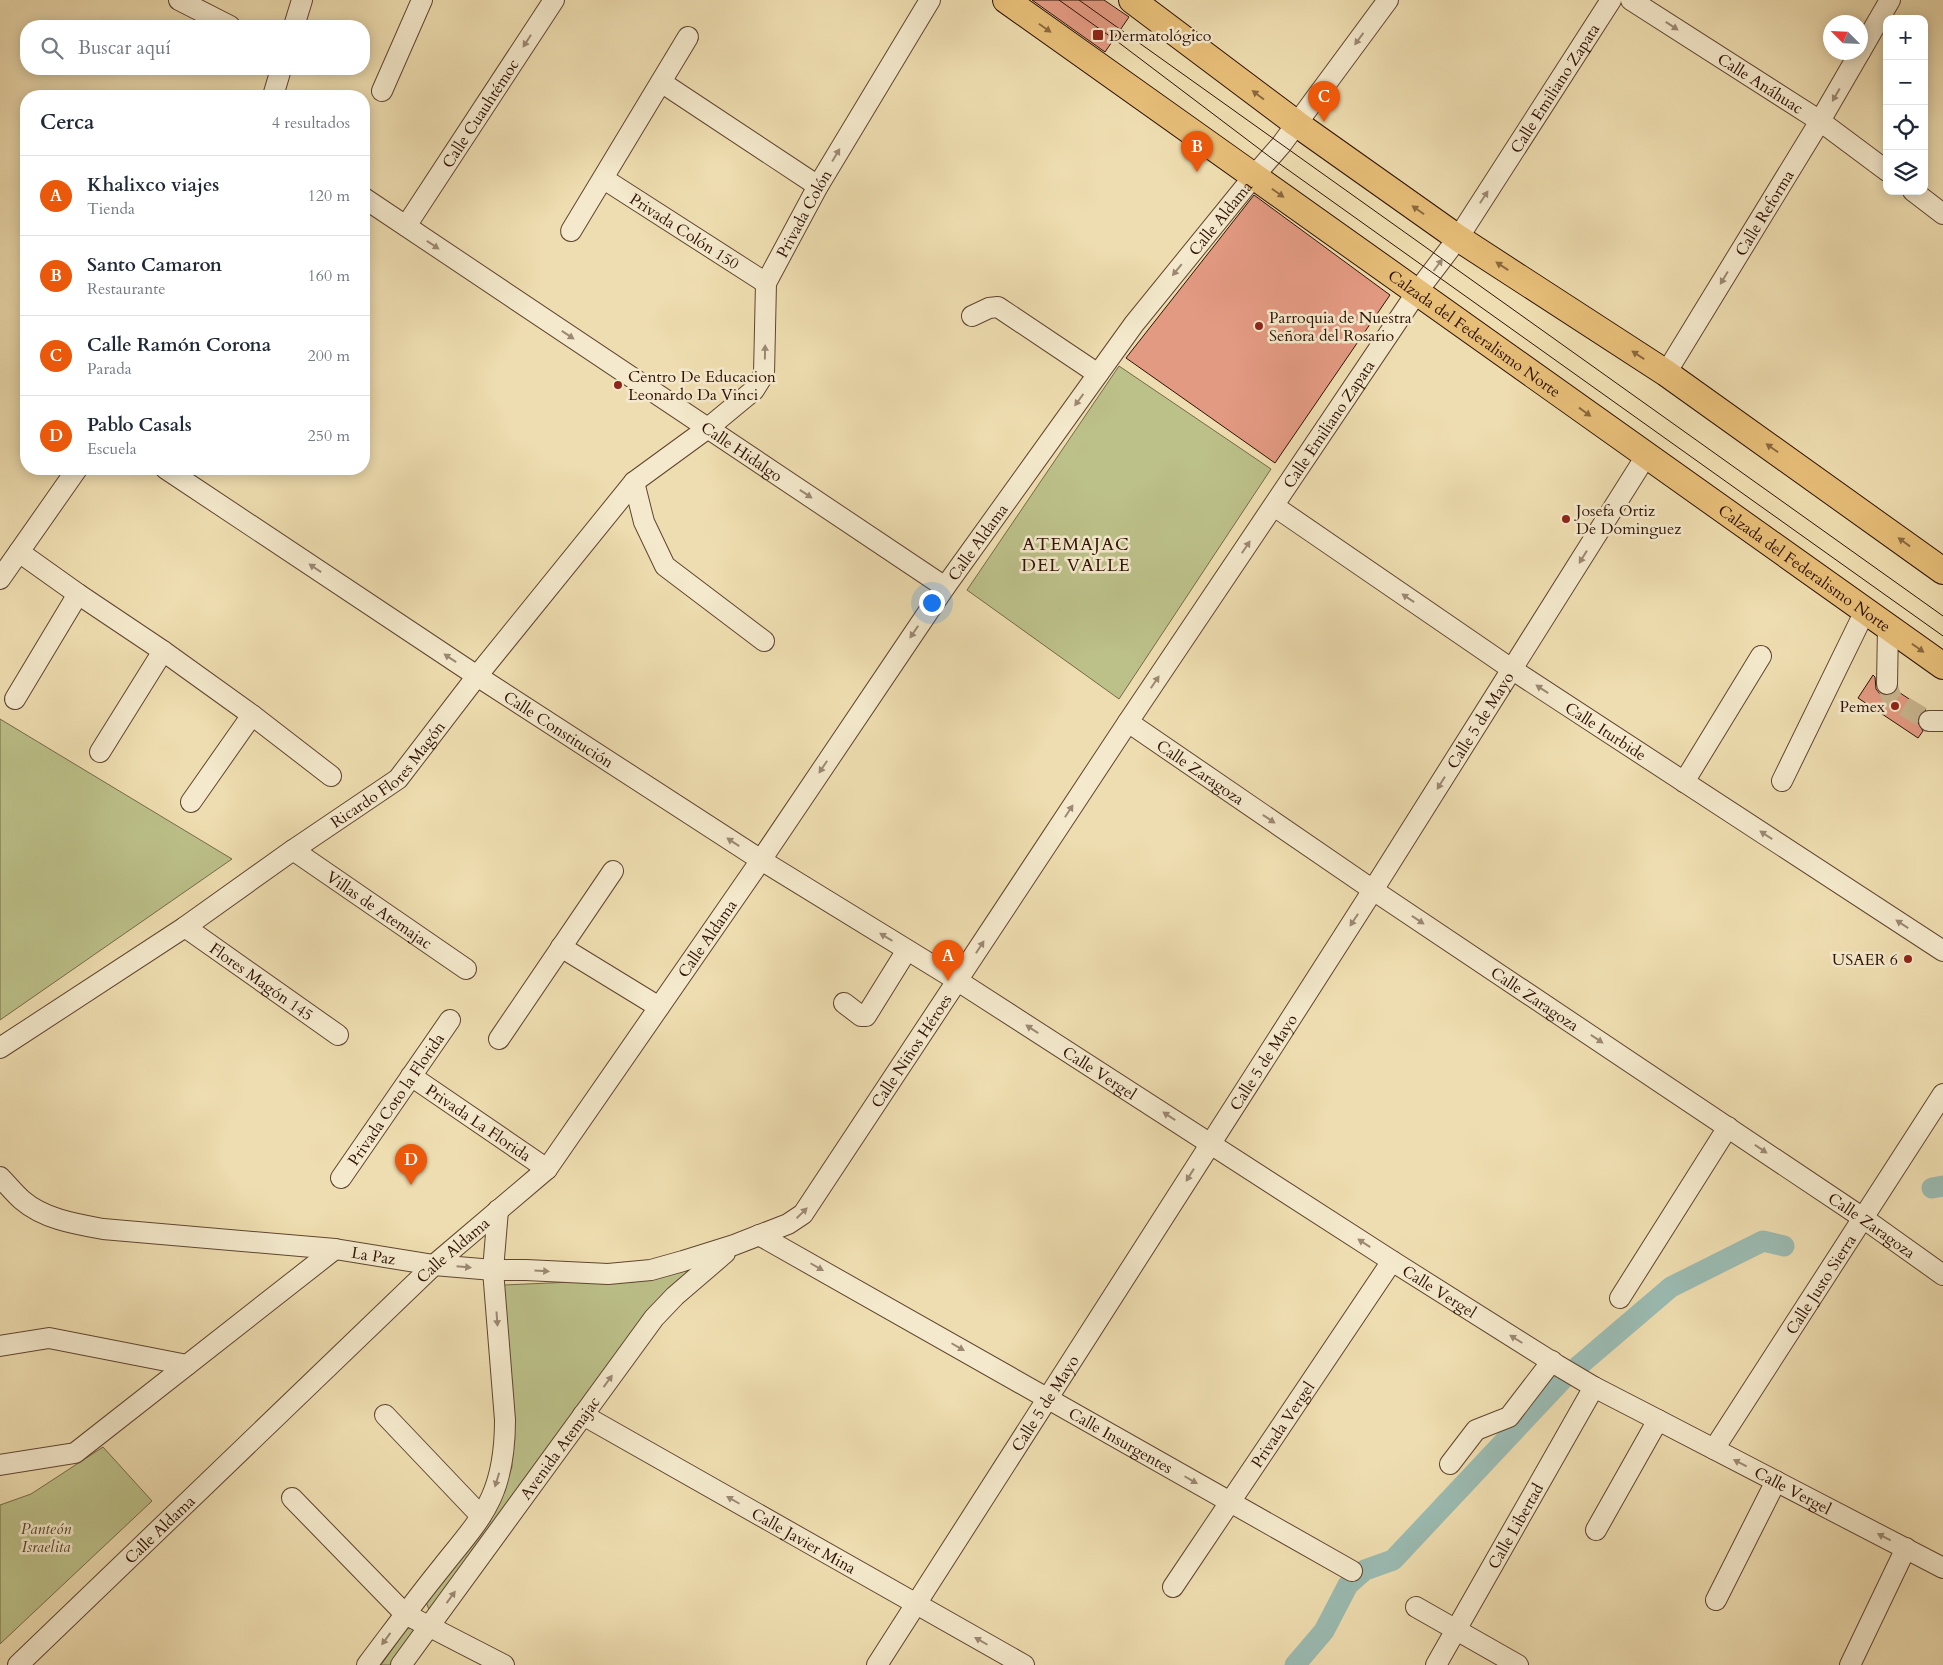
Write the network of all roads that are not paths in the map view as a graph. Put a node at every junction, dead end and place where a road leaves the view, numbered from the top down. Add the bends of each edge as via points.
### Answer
1 (179, 0) edge
2 (302, 0) edge
3 (422, 0) edge
4 (554, 0) edge
5 (930, 0) edge
6 (1006, 0) edge
7 (1132, 0) edge
8 (1611, 0) edge
9 (1631, 0) edge
10 (1890, 0) edge
11 (1378, 3) edge
12 (218, 20) edge
13 (296, 20) edge
14 (688, 37) dead end
15 (1868, 38) edge
16 (1855, 60) edge
17 (279, 75) edge
18 (661, 82) junction
19 (275, 90) edge
20 (382, 91) dead end
21 (1820, 121) junction
22 (1297, 124) junction
23 (1883, 169) edge
24 (1254, 176) junction
25 (604, 179) junction
26 (818, 186) junction
27 (1918, 195) edge
28 (370, 202) edge
29 (1943, 214) edge
30 (406, 226) junction
31 (571, 231) dead end
32 (1458, 238) junction
33 (766, 283) junction
34 (1417, 292) junction
35 (972, 316) dead end
36 (1666, 373) junction
37 (1098, 374) junction
38 (708, 428) junction
39 (1646, 456) junction
40 (73, 475) edge
41 (175, 475) edge
42 (634, 482) junction
43 (1274, 506) junction
44 (19, 552) junction
45 (1943, 571) edge
46 (0, 579) edge
47 (944, 587) junction
48 (78, 594) junction
49 (1865, 611) junction
50 (1888, 627) junction
51 (764, 641) dead end
52 (164, 651) junction
53 (1761, 656) dead end
54 (1943, 666) edge
55 (1513, 670) junction
56 (477, 676) junction
57 (1886, 684) tunnel mouth
58 (16, 699) dead end
59 (252, 715) junction
60 (1128, 722) junction
61 (100, 752) dead end
62 (331, 776) dead end
63 (1782, 781) dead end
64 (1684, 782) junction
65 (191, 802) dead end
66 (293, 850) junction
67 (760, 860) junction
68 (613, 871) dead end
69 (1373, 890) junction
70 (185, 927) junction
71 (561, 947) junction
72 (907, 950) junction
73 (1943, 951) edge
74 (466, 969) dead end
75 (958, 981) junction
76 (844, 1003) dead end
77 (659, 1007) junction
78 (450, 1020) dead end
79 (338, 1035) dead end
80 (499, 1039) dead end
81 (0, 1048) edge
82 (412, 1076) junction
83 (1943, 1094) edge
84 (1728, 1127) junction
85 (1211, 1143) junction
86 (547, 1169) junction
87 (0, 1177) edge
88 (341, 1178) dead end
89 (498, 1210) junction
90 (1863, 1218) junction
91 (759, 1235) junction
92 (734, 1245) junction
93 (335, 1249) junction
94 (1392, 1261) junction
95 (434, 1265) junction
96 (493, 1270) junction
97 (1943, 1275) edge
98 (1620, 1298) dead end
99 (0, 1346) edge
100 (1555, 1363) junction
101 (187, 1365) junction
102 (1590, 1384) junction
103 (1048, 1398) junction
104 (385, 1415) dead end
105 (583, 1415) junction
106 (1658, 1420) junction
107 (1714, 1449) junction
108 (1450, 1464) dead end
109 (0, 1465) edge
110 (1776, 1481) junction
111 (292, 1498) dead end
112 (1229, 1501) junction
113 (481, 1516) junction
114 (1596, 1530) dead end
115 (1906, 1548) junction
116 (1943, 1568) edge
117 (1352, 1571) dead end
118 (1173, 1587) dead end
119 (1716, 1600) dead end
120 (916, 1604) junction
121 (1416, 1607) dead end
122 (405, 1614) junction
123 (430, 1626) junction
124 (1456, 1630) junction
125 (18, 1665) edge
126 (368, 1665) edge
127 (401, 1665) edge
128 (504, 1665) edge
129 (877, 1665) edge
130 (1024, 1665) edge
131 (1436, 1665) edge
132 (1518, 1665) edge
133 (1850, 1665) edge

1 - 12 street
2 - 13 street
3 - 20 street
4 -> 30 street, Calle Cuauhtémoc
26 -> 5 street, Privada Colón
6 -> 24 main road, Calzada del Federalismo Norte
22 -> 7 main road
32 -> 8 street, Calle Emiliano Zapata
9 -> 21 street, Calle Anáhuac
10 - 15 street, Calle Reforma
11 -> 22 street, Calle Aldama
14 - 18 street
16 -> 21 street, Calle Reforma
17 - 19 street
18 - 25 street
18 - 26 street
21 - 23 street, Calle Anáhuac
21 -> 36 street, Calle Reforma
22 - 24 street, Calle Aldama
32 -> 22 main road
24 -> 34 main road, Calzada del Federalismo Norte
24 -> 37 street, Calle Aldama via 1134,324
25 - 31 street
25 - 33 street, Privada Colón 150
26 - 33 street, Privada Colón
27 - 29 street
28 - 30 street, Calle Hidalgo
30 -> 38 street, Calle Hidalgo
34 -> 32 street, Calle Emiliano Zapata
36 -> 32 main road
38 -> 33 street, Privada Colón via 754,390 764,374
34 -> 39 main road, Calzada del Federalismo Norte
34 - 43 street, Calle Emiliano Zapata
35 - 37 street via 998,307
45 -> 36 main road
37 -> 47 street, Calle Aldama
38 - 42 street, Ricardo Flores Magón
38 -> 47 street, Calle Hidalgo
39 - 49 main road, Calzada del Federalismo Norte
39 -> 55 street, Calle 5 de Mayo
40 - 44 street
56 -> 41 street, Calle Constitución
42 - 51 street via 644,522 665,566
42 - 56 street, Ricardo Flores Magón
55 -> 43 street, Calle Iturbide
60 -> 43 street, Calle Emiliano Zapata
44 - 46 street
44 - 48 street
47 -> 67 street, Calle Aldama
48 - 52 street
48 - 58 street
49 - 50 main road, Calzada del Federalismo Norte
49 - 63 street
50 -> 54 main road, Calzada del Federalismo Norte
50 - 57 street
52 - 59 street
52 - 61 street
53 - 64 street
64 -> 55 street, Calle Iturbide
55 -> 69 street, Calle 5 de Mayo
56 - 66 street, Ricardo Flores Magón via 398,779
67 -> 56 street, Calle Constitución
59 - 62 street
59 - 65 street
60 -> 69 street, Calle Zaragoza
75 -> 60 street, Calle Niños Héroes
73 -> 64 street, Calle Iturbide
66 - 70 street, Ricardo Flores Magón
66 - 74 street, Villas de Atemajac
72 -> 67 street, Calle Constitución
67 - 77 street, Calle Aldama
68 - 71 street
69 -> 84 street, Calle Zaragoza
69 -> 85 street, Calle 5 de Mayo
70 - 79 street, Flores Magón 145
70 - 81 street, Ricardo Flores Magón
71 - 77 street
71 - 80 street
72 - 75 street, Calle Constitución
72 - 76 street via 866,1016 861,1016
85 -> 75 street, Calle Vergel
91 -> 75 street, Calle Niños Héroes via 788,1224 803,1214
77 - 86 street, Calle Aldama
78 - 82 street, Privada Coto la Florida
82 - 86 street, Privada La Florida
82 - 88 street, Privada Coto la Florida
83 - 90 street, Calle Justo Sierra
84 -> 90 street, Calle Zaragoza
84 - 98 street
94 -> 85 street, Calle Vergel
85 -> 103 street, Calle 5 de Mayo
86 - 89 street, Calle Aldama
87 - 93 street, La Paz via 22,1200 46,1215 73,1224
89 - 95 street, Calle Aldama
89 - 96 street, Avenida Atemajac
90 - 97 street, Calle Zaragoza
90 - 107 street, Calle Justo Sierra
91 - 92 street, La Paz
91 -> 103 street, Calle Insurgentes
96 -> 92 street, La Paz via 608,1274 651,1270
105 -> 92 street, Avenida Atemajac via 654,1318
93 - 95 street, La Paz
93 - 101 street
100 -> 94 street, Calle Vergel
94 - 112 street, Privada Vergel
95 -> 96 street, La Paz
95 - 125 street, Calle Aldama
96 -> 113 street, Avenida Atemajac via 505,1441 498,1479
99 - 101 street via 49,1338
100 - 102 street, Calle Vergel
100 - 108 street via 1508,1417 1476,1430
101 - 109 street via 75,1453
102 - 106 street, Calle Vergel
102 - 124 street, Calle Libertad
103 -> 112 street, Calle Insurgentes
103 - 120 street, Calle 5 de Mayo
104 - 113 street
120 -> 105 street, Calle Javier Mina
123 -> 105 street, Avenida Atemajac
106 - 107 street, Calle Vergel
106 - 114 street
110 -> 107 street, Calle Vergel
115 -> 110 street, Calle Vergel
110 - 119 street
111 - 122 street
112 - 117 street, Calle Insurgentes
112 - 118 street, Privada Vergel
113 - 122 street, Avenida Atemajac
115 - 116 street, Calle Vergel
115 - 133 street
120 - 129 street, Calle 5 de Mayo
130 -> 120 street, Calle Javier Mina
121 - 124 street
122 - 123 street
122 -> 126 street, Avenida Atemajac
123 - 127 street, Avenida Atemajac
123 - 128 street
124 - 131 street, Calle Libertad
124 - 132 street

